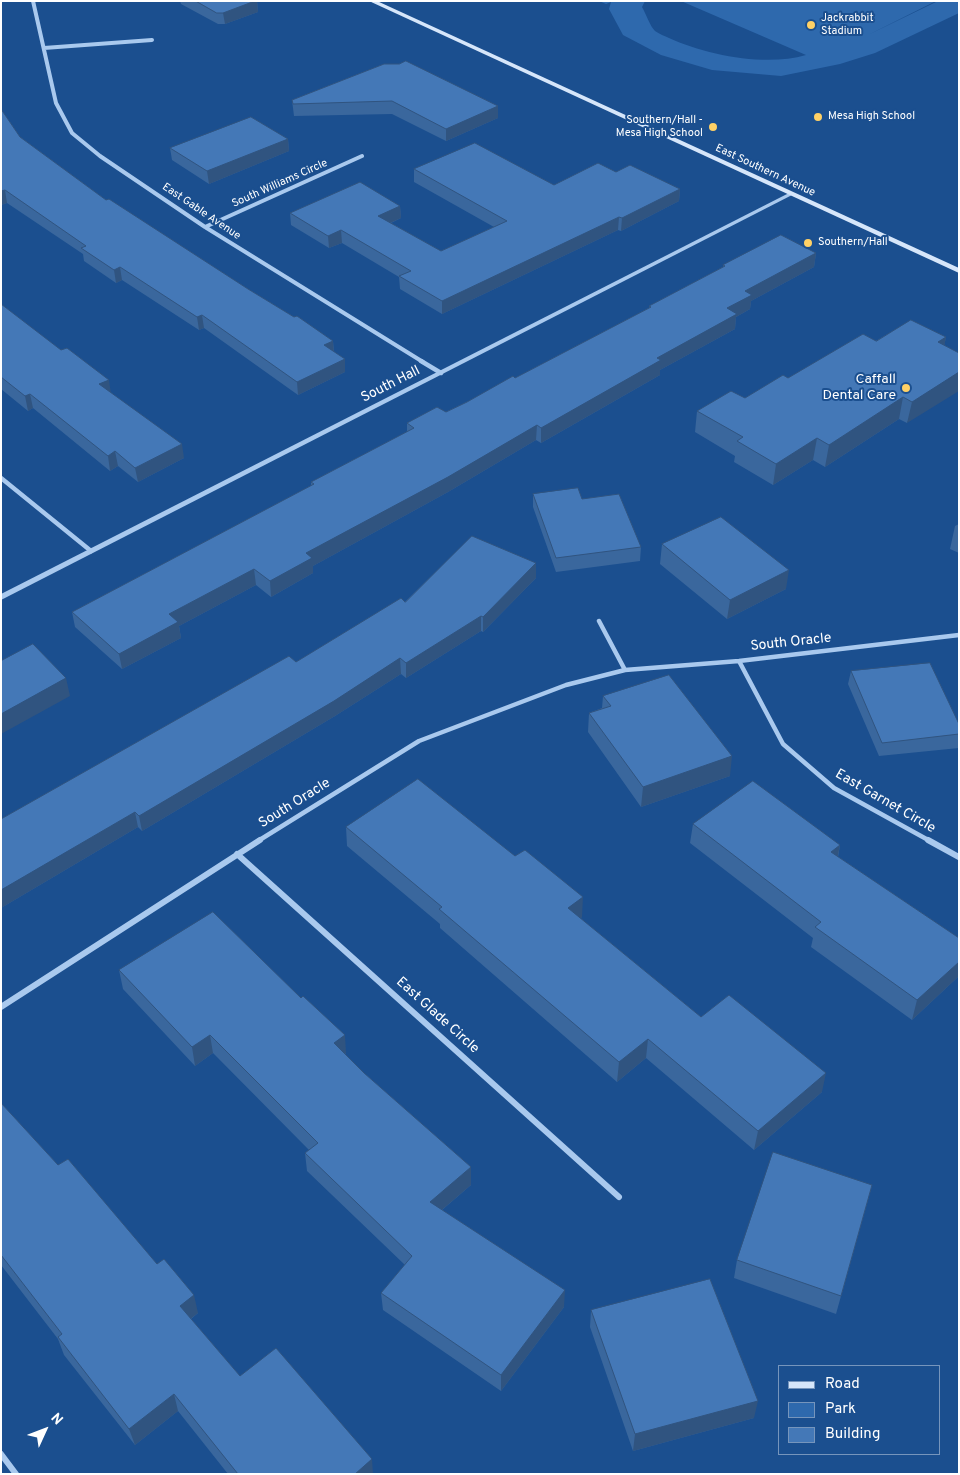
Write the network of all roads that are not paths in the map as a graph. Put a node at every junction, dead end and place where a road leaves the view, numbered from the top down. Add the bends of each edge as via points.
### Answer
1 (33, 1) edge
2 (372, 1) edge
3 (152, 40) dead end
4 (44, 48) junction
5 (362, 156) dead end
6 (791, 194) junction
7 (205, 227) junction
8 (959, 271) edge
9 (442, 373) junction
10 (1, 478) edge
11 (91, 551) junction
12 (1, 597) edge
13 (599, 621) dead end
14 (959, 635) edge
15 (739, 660) junction
16 (625, 670) junction
17 (238, 854) junction
18 (959, 857) edge
19 (1, 1007) edge
20 (619, 1197) dead end
21 (1, 1454) edge
22 (16, 1474) edge

1 - 4 street, East Gable Avenue
2 - 6 main road, East Southern Avenue
3 - 4 street
4 - 7 street, East Gable Avenue via 56,103 72,133 100,156
5 - 7 street, South Williams Circle
6 - 8 main road, East Southern Avenue
6 - 9 street, South Hall
7 - 9 street, East Gable Avenue
9 - 11 street, South Hall
10 - 11 street
11 - 12 street, South Hall
13 - 16 street
14 - 15 street, South Oracle
15 - 16 street, South Oracle
15 - 18 street, East Garnet Circle via 783,744 834,788
16 - 17 street, South Oracle via 566,685 419,741
17 - 19 street, South Oracle
17 - 20 street, East Glade Circle
21 - 22 street

